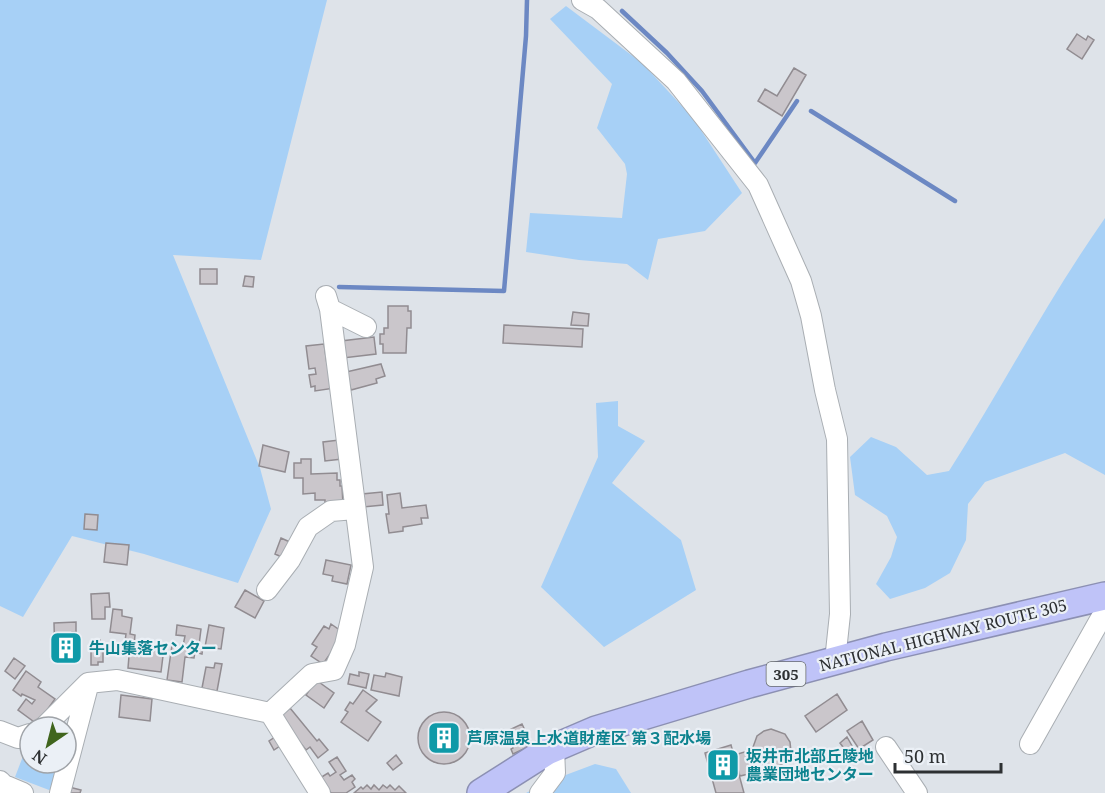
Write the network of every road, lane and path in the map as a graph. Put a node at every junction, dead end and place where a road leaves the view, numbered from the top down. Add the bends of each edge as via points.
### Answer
1 (594, 3) edge
2 (366, 327) dead end
3 (355, 509) junction
4 (267, 590) dead end
5 (1103, 607) edge
6 (835, 661) junction
7 (88, 683) junction
8 (270, 713) junction
9 (57, 715) edge
10 (0, 731) edge
11 (18, 738) edge
12 (1030, 744) dead end
13 (886, 747) dead end
14 (554, 748) junction
15 (0, 781) edge
16 (23, 793) edge
17 (60, 793) edge
18 (320, 793) edge
19 (481, 793) edge
20 (540, 793) edge
21 (917, 793) edge

1 - 6 street via 676,81 758,185 801,281 837,439 840,614
2 - 3 street via 328,302
3 - 4 street via 331,511 308,527
3 - 8 street via 363,567 345,645 334,670 312,674
5 - 6 highway, NATIONAL HIGHWAY ROUTE 305 / 305
5 - 12 street
6 - 14 highway, NATIONAL HIGHWAY ROUTE 305 / 305 via 606,727
7 - 8 street via 117,680
7 - 9 street
7 - 17 street
8 - 18 street
10 - 11 street
13 - 21 street
14 - 19 highway, NATIONAL HIGHWAY ROUTE 305 / 305
14 - 20 street via 555,773
15 - 16 street

